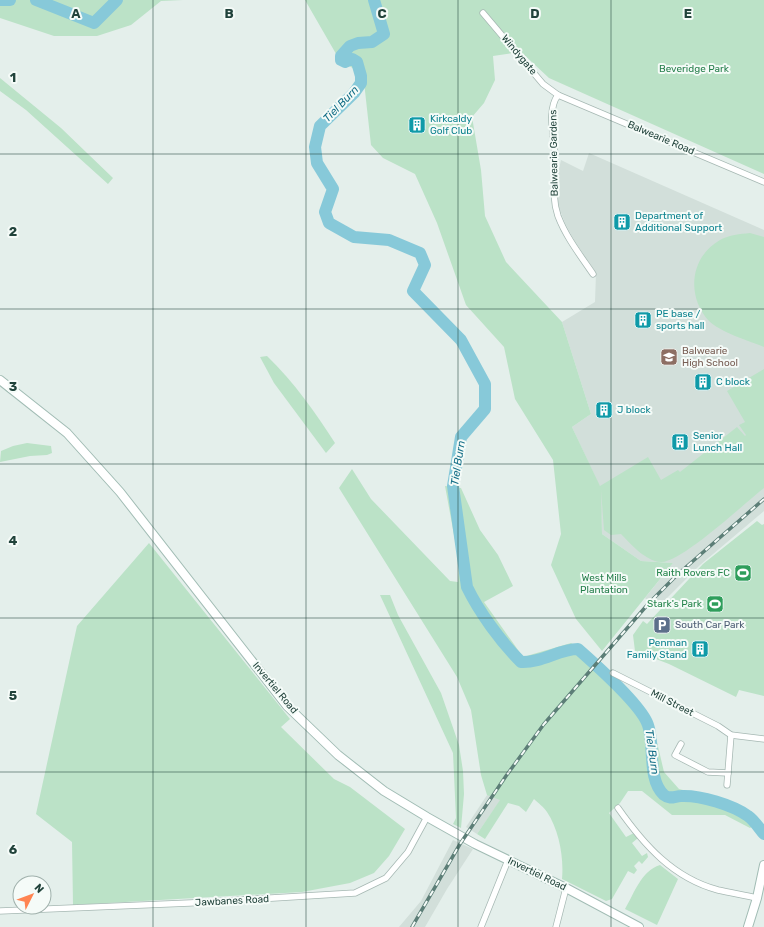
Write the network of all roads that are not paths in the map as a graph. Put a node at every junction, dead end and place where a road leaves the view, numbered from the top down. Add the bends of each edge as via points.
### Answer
1 (483, 14) dead end
2 (558, 95) junction
3 (764, 182) edge
4 (593, 274) dead end
5 (0, 380) edge
6 (613, 673) dead end
7 (731, 735) junction
8 (764, 739) edge
9 (681, 744) dead end
10 (728, 773) junction
11 (727, 785) dead end
12 (618, 808) dead end
13 (426, 817) junction
14 (508, 860) junction
15 (764, 865) edge
16 (566, 888) junction
17 (757, 898) junction
18 (0, 911) edge
19 (481, 927) edge
20 (556, 927) edge
21 (639, 927) edge
22 (748, 927) edge

1 - 2 street, Windygate via 543,84
2 - 3 street, Balwearie Road
2 - 4 street, Balwearie Gardens via 554,101 552,120 556,159 553,196 558,216 567,235
5 - 13 main road, Invertiel Road via 68,433 120,492 287,706 338,755 384,790
6 - 7 street, Mill Street
7 - 8 street, Mill Street
7 - 10 street
9 - 10 street via 675,755 708,772
10 - 11 street
12 - 17 street via 646,844 676,872 717,890
13 - 14 main road, Invertiel Road
13 - 18 street, Jawbanes Road via 408,852 386,878 355,893
14 - 16 main road, Invertiel Road
14 - 19 street
15 - 17 main road
16 - 20 street
16 - 21 main road, Invertiel Road
17 - 22 main road

